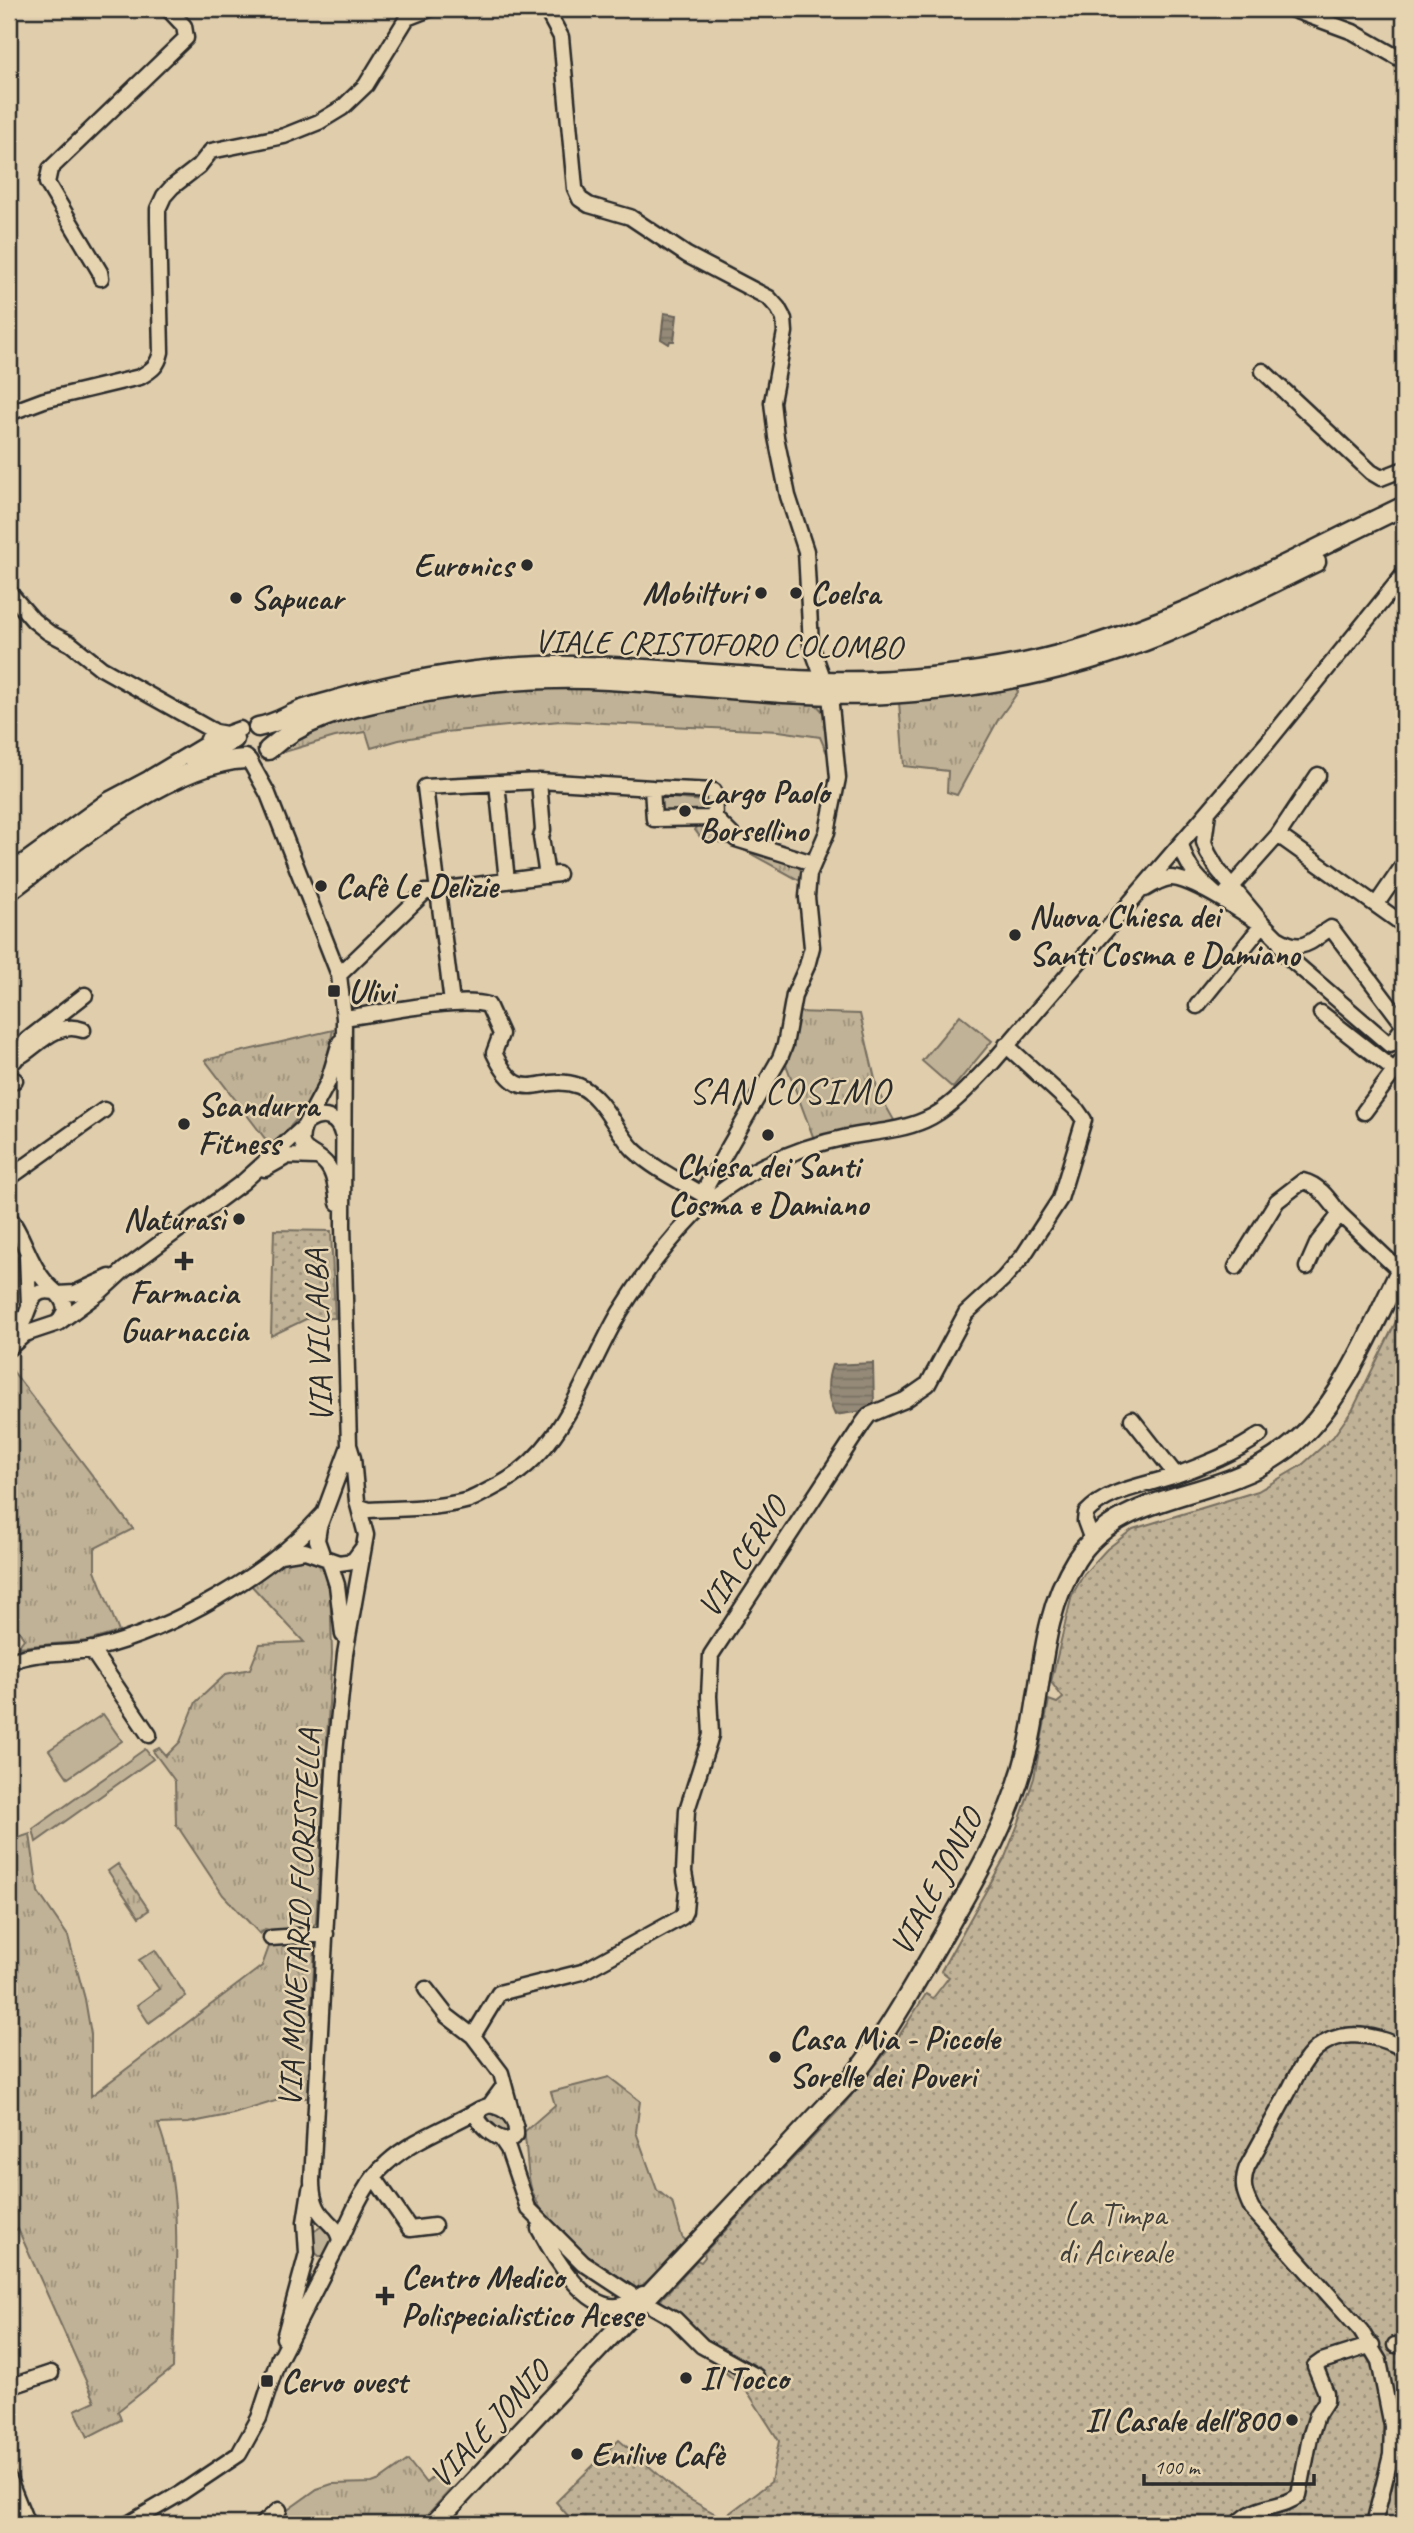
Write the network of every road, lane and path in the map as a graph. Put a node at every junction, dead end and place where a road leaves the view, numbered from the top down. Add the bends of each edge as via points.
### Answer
1 (168, 9) edge
2 (430, 9) edge
3 (546, 9) edge
4 (1291, 9) edge
5 (1404, 61) edge
6 (101, 278) dead end
7 (1263, 371) dead end
8 (9, 413) edge
9 (1404, 469) edge
10 (1404, 506) edge
11 (1404, 519) edge
12 (1404, 574) edge
13 (9, 592) edge
14 (827, 688) junction
15 (231, 733) junction
16 (257, 756) junction
17 (1318, 775) dead end
18 (539, 781) junction
19 (497, 783) junction
20 (648, 788) junction
21 (1208, 812) junction
22 (715, 818) junction
23 (1278, 835) junction
24 (1181, 843) junction
25 (813, 863) junction
26 (1404, 864) edge
27 (1218, 870) junction
28 (9, 875) edge
29 (508, 881) junction
30 (1232, 886) junction
31 (438, 889) junction
32 (9, 891) edge
33 (1137, 893) junction
34 (1221, 899) junction
35 (1376, 905) junction
36 (1263, 924) junction
37 (1404, 925) edge
38 (1277, 938) junction
39 (339, 975) junction
40 (85, 995) dead end
41 (452, 1003) junction
42 (1197, 1006) dead end
43 (1321, 1013) dead end
44 (344, 1024) junction
45 (1404, 1026) edge
46 (83, 1030) dead end
47 (1006, 1045) junction
48 (1404, 1058) edge
49 (12, 1063) edge
50 (1395, 1071) junction
51 (103, 1110) dead end
52 (1364, 1112) dead end
53 (306, 1124) junction
54 (342, 1139) junction
55 (318, 1157) junction
56 (9, 1178) edge
57 (243, 1182) junction
58 (705, 1198) junction
59 (1340, 1214) junction
60 (9, 1216) edge
61 (343, 1224) junction
62 (26, 1248) junction
63 (1236, 1267) dead end
64 (1307, 1267) dead end
65 (1402, 1267) edge
66 (124, 1270) junction
67 (56, 1293) junction
68 (29, 1306) junction
69 (51, 1325) junction
70 (9, 1346) edge
71 (1132, 1419) dead end
72 (1259, 1435) dead end
73 (349, 1445) junction
74 (1175, 1475) junction
75 (358, 1504) junction
76 (404, 1508) junction
77 (325, 1509) junction
78 (365, 1540) junction
79 (1092, 1540) junction
80 (274, 1557) junction
81 (326, 1558) junction
82 (92, 1649) junction
83 (345, 1654) junction
84 (9, 1662) edge
85 (149, 1735) dead end
86 (326, 1934) junction
87 (271, 1938) dead end
88 (426, 1989) dead end
89 (473, 2036) junction
90 (1404, 2049) edge
91 (504, 2086) junction
92 (485, 2107) junction
93 (513, 2118) junction
94 (452, 2125) junction
95 (482, 2126) junction
96 (509, 2137) junction
97 (374, 2177) junction
98 (312, 2186) junction
99 (528, 2208) junction
100 (353, 2213) junction
101 (328, 2221) junction
102 (434, 2226) dead end
103 (306, 2237) junction
104 (340, 2241) junction
105 (307, 2253) junction
106 (331, 2260) junction
107 (665, 2280) junction
108 (633, 2296) dead end
109 (654, 2307) dead end
110 (1372, 2346) junction
111 (277, 2364) junction
112 (51, 2373) dead end
113 (756, 2376) dead end
114 (9, 2387) edge
115 (9, 2479) edge
116 (279, 2510) dead end
117 (27, 2524) edge
118 (128, 2524) edge
119 (262, 2524) edge
120 (434, 2524) edge
121 (1238, 2524) edge
122 (1374, 2524) edge

1 - 6 street via 184,26 186,38 47,175 47,183
2 - 8 street via 407,18 366,85 342,108 284,136 211,151 164,196 158,209 161,352 152,370
3 - 14 street via 561,37 575,188 580,199 630,217 687,256 769,298 784,319 772,402 776,437 806,551 811,645
4 - 5 street via 1353,32
7 - 9 street via 1381,478
10 - 14 main road, VIALE CRISTOFORO COLOMBO via 1196,606 1118,636 1028,662
11 - 14 main road, VIALE CRISTOFORO COLOMBO via 1164,634 1078,663 984,684 912,693
12 - 21 street
13 - 15 street via 33,620 101,668
14 - 15 main road, VIALE CRISTOFORO COLOMBO via 542,666 459,673 366,692 301,710 280,722
14 - 16 main road, VIALE CRISTOFORO COLOMBO via 587,679 503,681 340,711 283,736
14 - 25 street via 838,778 827,832
15 - 16 main road via 235,750
15 - 16 main road via 267,736
15 - 28 main road, VIALE CRISTOFORO COLOMBO via 208,754 138,785
16 - 32 main road, VIALE CRISTOFORO COLOMBO via 217,763 151,792
16 - 39 street
17 - 23 street
18 - 19 street
18 - 20 street
18 - 29 street via 541,837 552,875
19 - 29 street
19 - 31 street via 425,787
20 - 22 street via 654,819
20 - 22 street via 714,791
21 - 24 street
21 - 27 street via 1204,842
22 - 25 street via 736,839
23 - 30 street
23 - 35 street
24 - 27 street
24 - 33 street
24 - 34 street via 1188,865
25 - 58 street via 807,897 812,947 794,995 785,1045
26 - 35 street
27 - 30 street
29 - 31 street
30 - 34 street
30 - 36 street
31 - 39 street via 425,891
31 - 41 street
33 - 34 street via 1167,878 1178,878
33 - 47 street
34 - 36 street
35 - 37 street
36 - 38 street
36 - 42 street
38 - 45 street via 1288,957 1390,1045
38 - 45 street via 1301,947 1331,928
39 - 44 street
40 - 49 street via 27,1040
41 - 44 street
41 - 58 street via 488,1005 501,1034 494,1054 513,1082 579,1086 605,1110 634,1150
43 - 50 street
44 - 53 street via 328,1083
44 - 54 street
46 - 49 street via 73,1026 58,1029
47 - 58 street via 968,1087 926,1119 791,1153
47 - 89 street, VIA CERVO via 1084,1120 1060,1199 1023,1256 966,1313 928,1384 869,1415 711,1655 711,1735 687,1810 687,1889 682,1917 582,1972 499,1993
48 - 50 street
50 - 52 street
51 - 56 street
53 - 54 street via 316,1117 328,1117 338,1124
53 - 55 street via 301,1135 304,1147
53 - 57 street
54 - 55 street via 335,1153
54 - 61 street
55 - 57 street via 288,1156
55 - 61 street via 332,1173
57 - 66 street
58 - 76 street via 620,1312 569,1414 540,1454 502,1484 471,1499
59 - 63 street via 1319,1188 1303,1181 1278,1201
59 - 64 street via 1318,1242
59 - 65 street
60 - 62 street
61 - 73 street, VIA VILLALBA
62 - 67 street
62 - 68 street
65 - 79 main road, VIALE JONIO via 1343,1383 1306,1433 1241,1475 1131,1512
66 - 67 street via 75,1293
66 - 69 street
67 - 68 street via 36,1293
67 - 69 street via 65,1306 64,1316
68 - 69 street via 34,1322
68 - 70 street
69 - 70 street via 24,1334
71 - 74 street
72 - 74 street
73 - 75 street
73 - 77 street
74 - 79 street via 1114,1493 1092,1507 1085,1521
75 - 76 street via 369,1510
75 - 77 street via 345,1496 333,1499
75 - 78 street
76 - 78 street via 376,1521
77 - 80 street
77 - 81 street via 317,1540
78 - 81 street via 353,1561
78 - 83 street
79 - 107 main road, VIALE JONIO via 1055,1601 1028,1748 986,1861 874,2051
80 - 81 street via 306,1551
80 - 82 street via 193,1611 140,1635
81 - 83 street via 337,1585
82 - 84 street via 22,1656
82 - 85 street
83 - 86 street, VIA MONETARIO FLORISTELLA
86 - 87 street
86 - 98 street, VIA MONETARIO FLORISTELLA
88 - 89 street via 447,2016
89 - 91 street via 501,2073
90 - 110 street via 1387,2040 1354,2034 1323,2044 1304,2062 1242,2182 1252,2209
91 - 92 street
91 - 93 street
92 - 93 street via 499,2107
92 - 94 street
92 - 95 street via 478,2119
93 - 96 street via 517,2125
94 - 95 street
94 - 97 street via 402,2151
95 - 96 street
96 - 99 street
97 - 100 street
97 - 102 street via 410,2229
98 - 101 street via 318,2209
98 - 103 street, VIA MONETARIO FLORISTELLA via 307,2197
99 - 107 street via 556,2258 598,2303 628,2304
99 - 108 street via 583,2263
100 - 101 street
100 - 104 street
101 - 103 street via 311,2226
101 - 104 street
103 - 105 street
104 - 106 street
105 - 106 street via 316,2262
105 - 111 street
106 - 111 street
107 - 120 main road, VIALE JONIO
109 - 113 street via 675,2319 702,2346
110 - 121 street via 1315,2366 1326,2393 1310,2437 1299,2495 1262,2507
110 - 122 street via 1384,2377 1392,2426 1391,2455
111 - 118 street via 259,2418 239,2454
112 - 114 street
115 - 117 street
116 - 119 street

